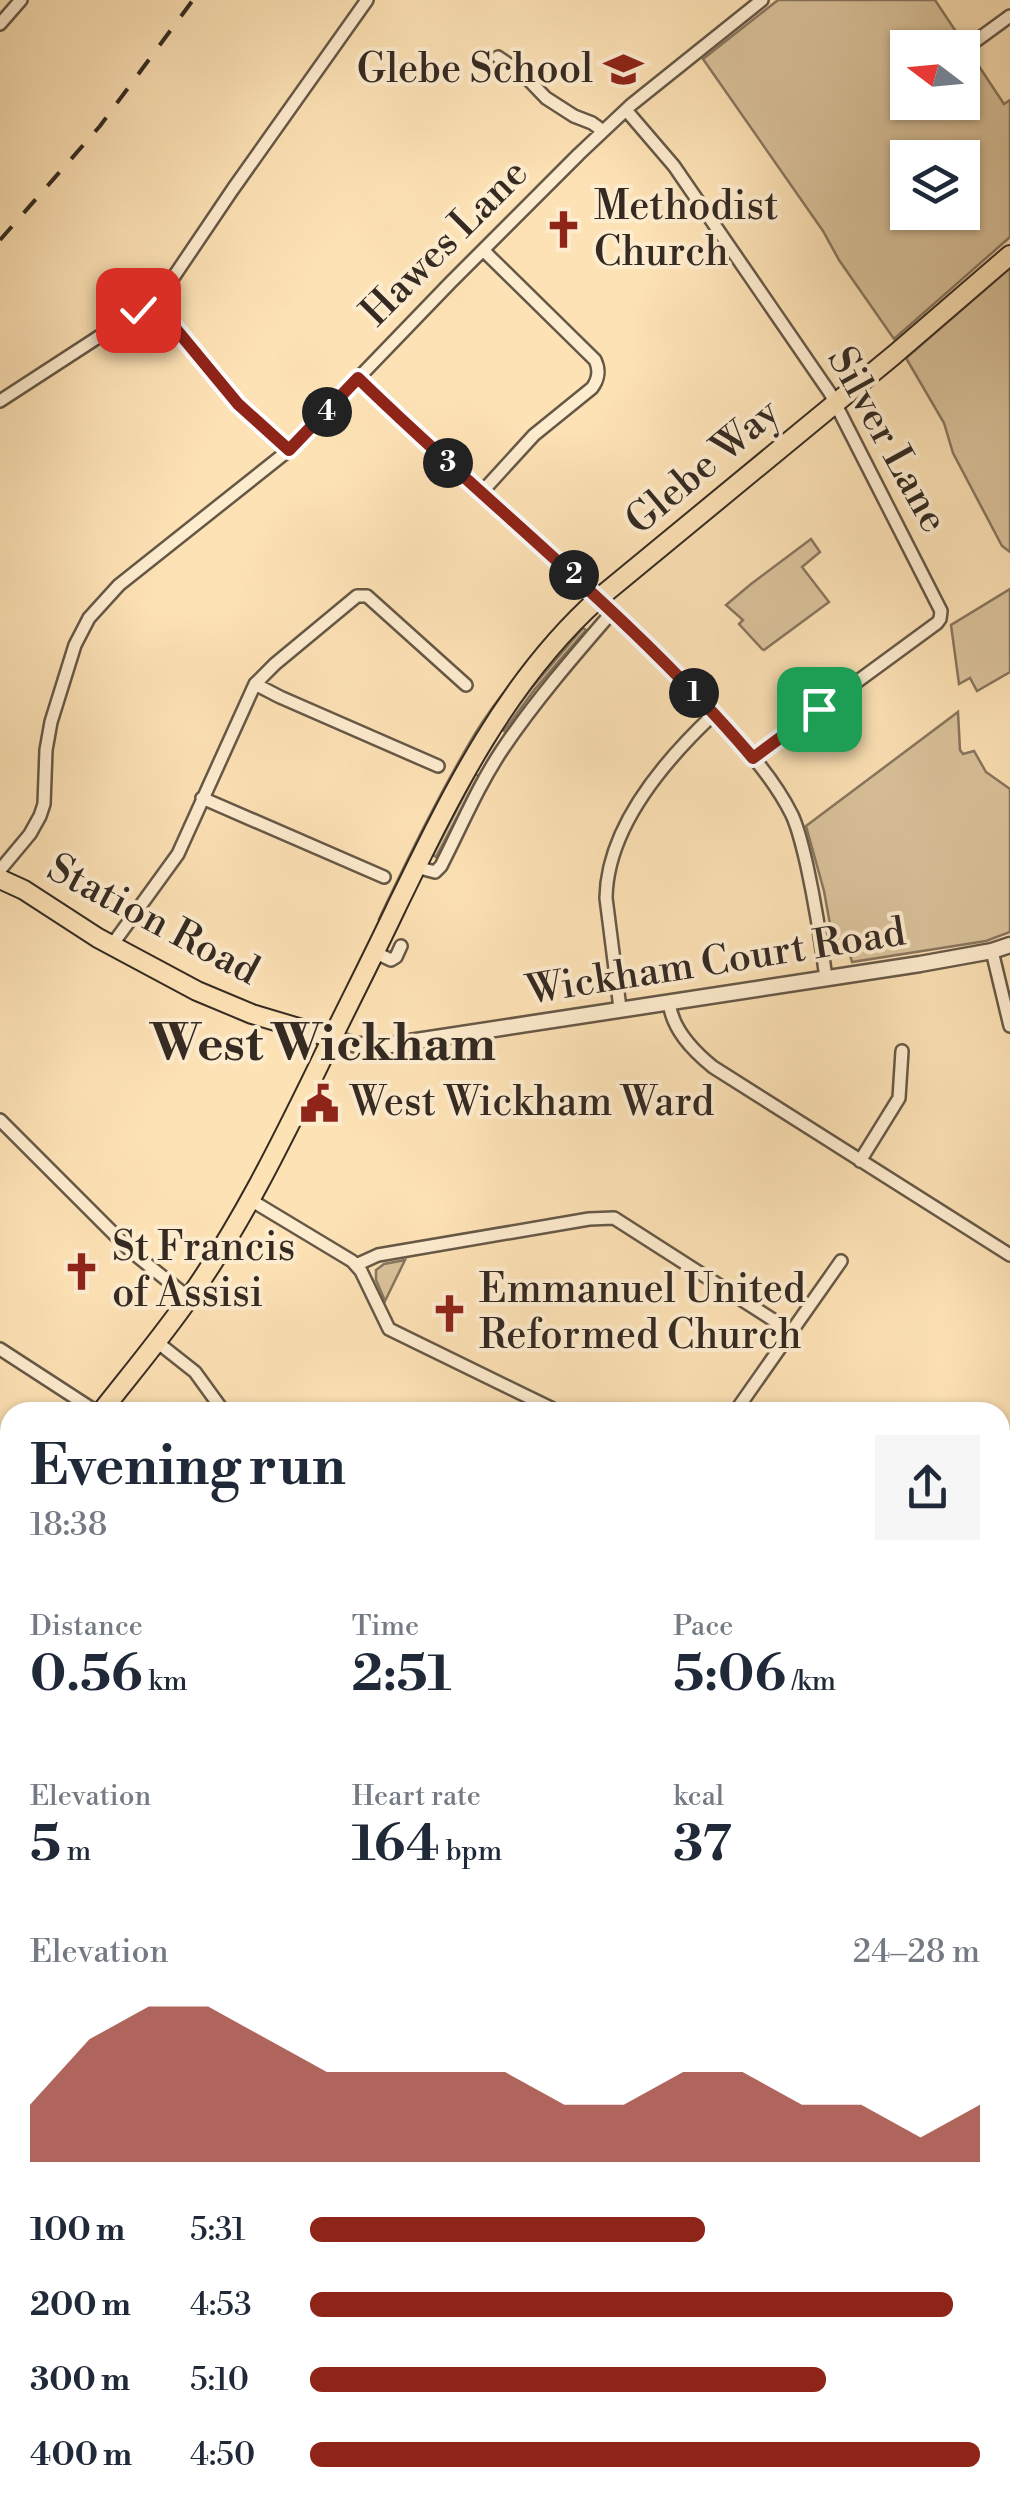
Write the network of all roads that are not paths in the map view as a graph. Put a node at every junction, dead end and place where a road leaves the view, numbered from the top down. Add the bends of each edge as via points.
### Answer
1 (21, 0) edge
2 (368, 0) edge
3 (762, 0) edge
4 (1010, 16) edge
5 (0, 24) edge
6 (980, 38) edge
7 (498, 58) dead end
8 (626, 110) junction
9 (603, 132) junction
10 (483, 250) junction
11 (1010, 255) edge
12 (154, 306) junction
13 (358, 378) junction
14 (0, 401) edge
15 (836, 402) junction
16 (289, 450) junction
17 (482, 493) junction
18 (599, 598) junction
19 (613, 612) junction
20 (256, 684) junction
21 (466, 685) dead end
22 (714, 714) junction
23 (474, 756) junction
24 (753, 758) junction
25 (438, 766) dead end
26 (492, 766) junction
27 (202, 798) junction
28 (416, 868) junction
29 (0, 870) edge
30 (384, 877) dead end
31 (0, 879) edge
32 (112, 945) junction
33 (401, 946) dead end
34 (1010, 946) edge
35 (374, 952) junction
36 (992, 952) junction
37 (826, 978) junction
38 (669, 1002) junction
39 (620, 1008) junction
40 (1010, 1026) edge
41 (332, 1038) junction
42 (902, 1051) dead end
43 (0, 1120) edge
44 (860, 1161) junction
45 (249, 1200) junction
46 (1010, 1255) edge
47 (841, 1260) dead end
48 (356, 1265) junction
49 (190, 1298) junction
50 (792, 1332) junction
51 (157, 1342) junction
52 (0, 1348) edge
53 (84, 1402) edge
54 (107, 1402) edge
55 (216, 1402) edge
56 (539, 1402) edge
57 (742, 1402) edge

1 - 5 street
2 - 12 street
3 - 8 street, Hawes Lane
4 - 6 street
7 - 9 street via 546,98
8 - 9 street, Hawes Lane
8 - 15 street, Silver Lane via 684,181
9 - 10 street, Hawes Lane
10 - 13 street, Hawes Lane
10 - 17 street via 590,354 598,372 592,388 534,435
11 - 15 main road, Glebe Way
12 - 14 street
12 - 16 street via 238,404
13 - 16 street, Hawes Lane
13 - 17 street
15 - 18 main road, Glebe Way
15 - 24 street, Silver Lane via 941,615
16 - 29 street, Hawes Lane via 123,582 89,618 52,716 40,816
17 - 18 street
18 - 19 street
18 - 23 main road, Glebe Way via 528,677
19 - 22 street
19 - 26 street
20 - 21 street via 364,594
20 - 25 street
20 - 27 street
22 - 24 street
22 - 39 street via 641,799 612,859 606,900
23 - 26 street
23 - 28 main road, Glebe Way
24 - 37 street via 794,820
26 - 28 street via 442,866 435,872
27 - 30 street
27 - 32 street via 174,861
28 - 35 main road, Glebe Way
31 - 32 main road, Station Road
32 - 41 main road, Station Road via 222,1002
33 - 35 street via 391,960
34 - 36 street, Wickham Court Road
35 - 41 main road, Glebe Way
36 - 37 street, Wickham Court Road
36 - 40 street
37 - 38 street, Wickham Court Road
38 - 39 street, Wickham Court Road
38 - 44 street via 675,1026 703,1059
39 - 41 street, Wickham Court Road via 390,1045
41 - 45 main road, Glebe Way
42 - 44 street via 899,1098
43 - 49 street via 132,1252
44 - 46 street
45 - 48 street
45 - 49 main road, Glebe Way
47 - 50 street
48 - 50 street via 378,1255 614,1218
48 - 56 street via 389,1329
49 - 51 main road, Glebe Way
50 - 57 street
51 - 54 main road, Glebe Way
51 - 55 street via 194,1372
52 - 53 street

